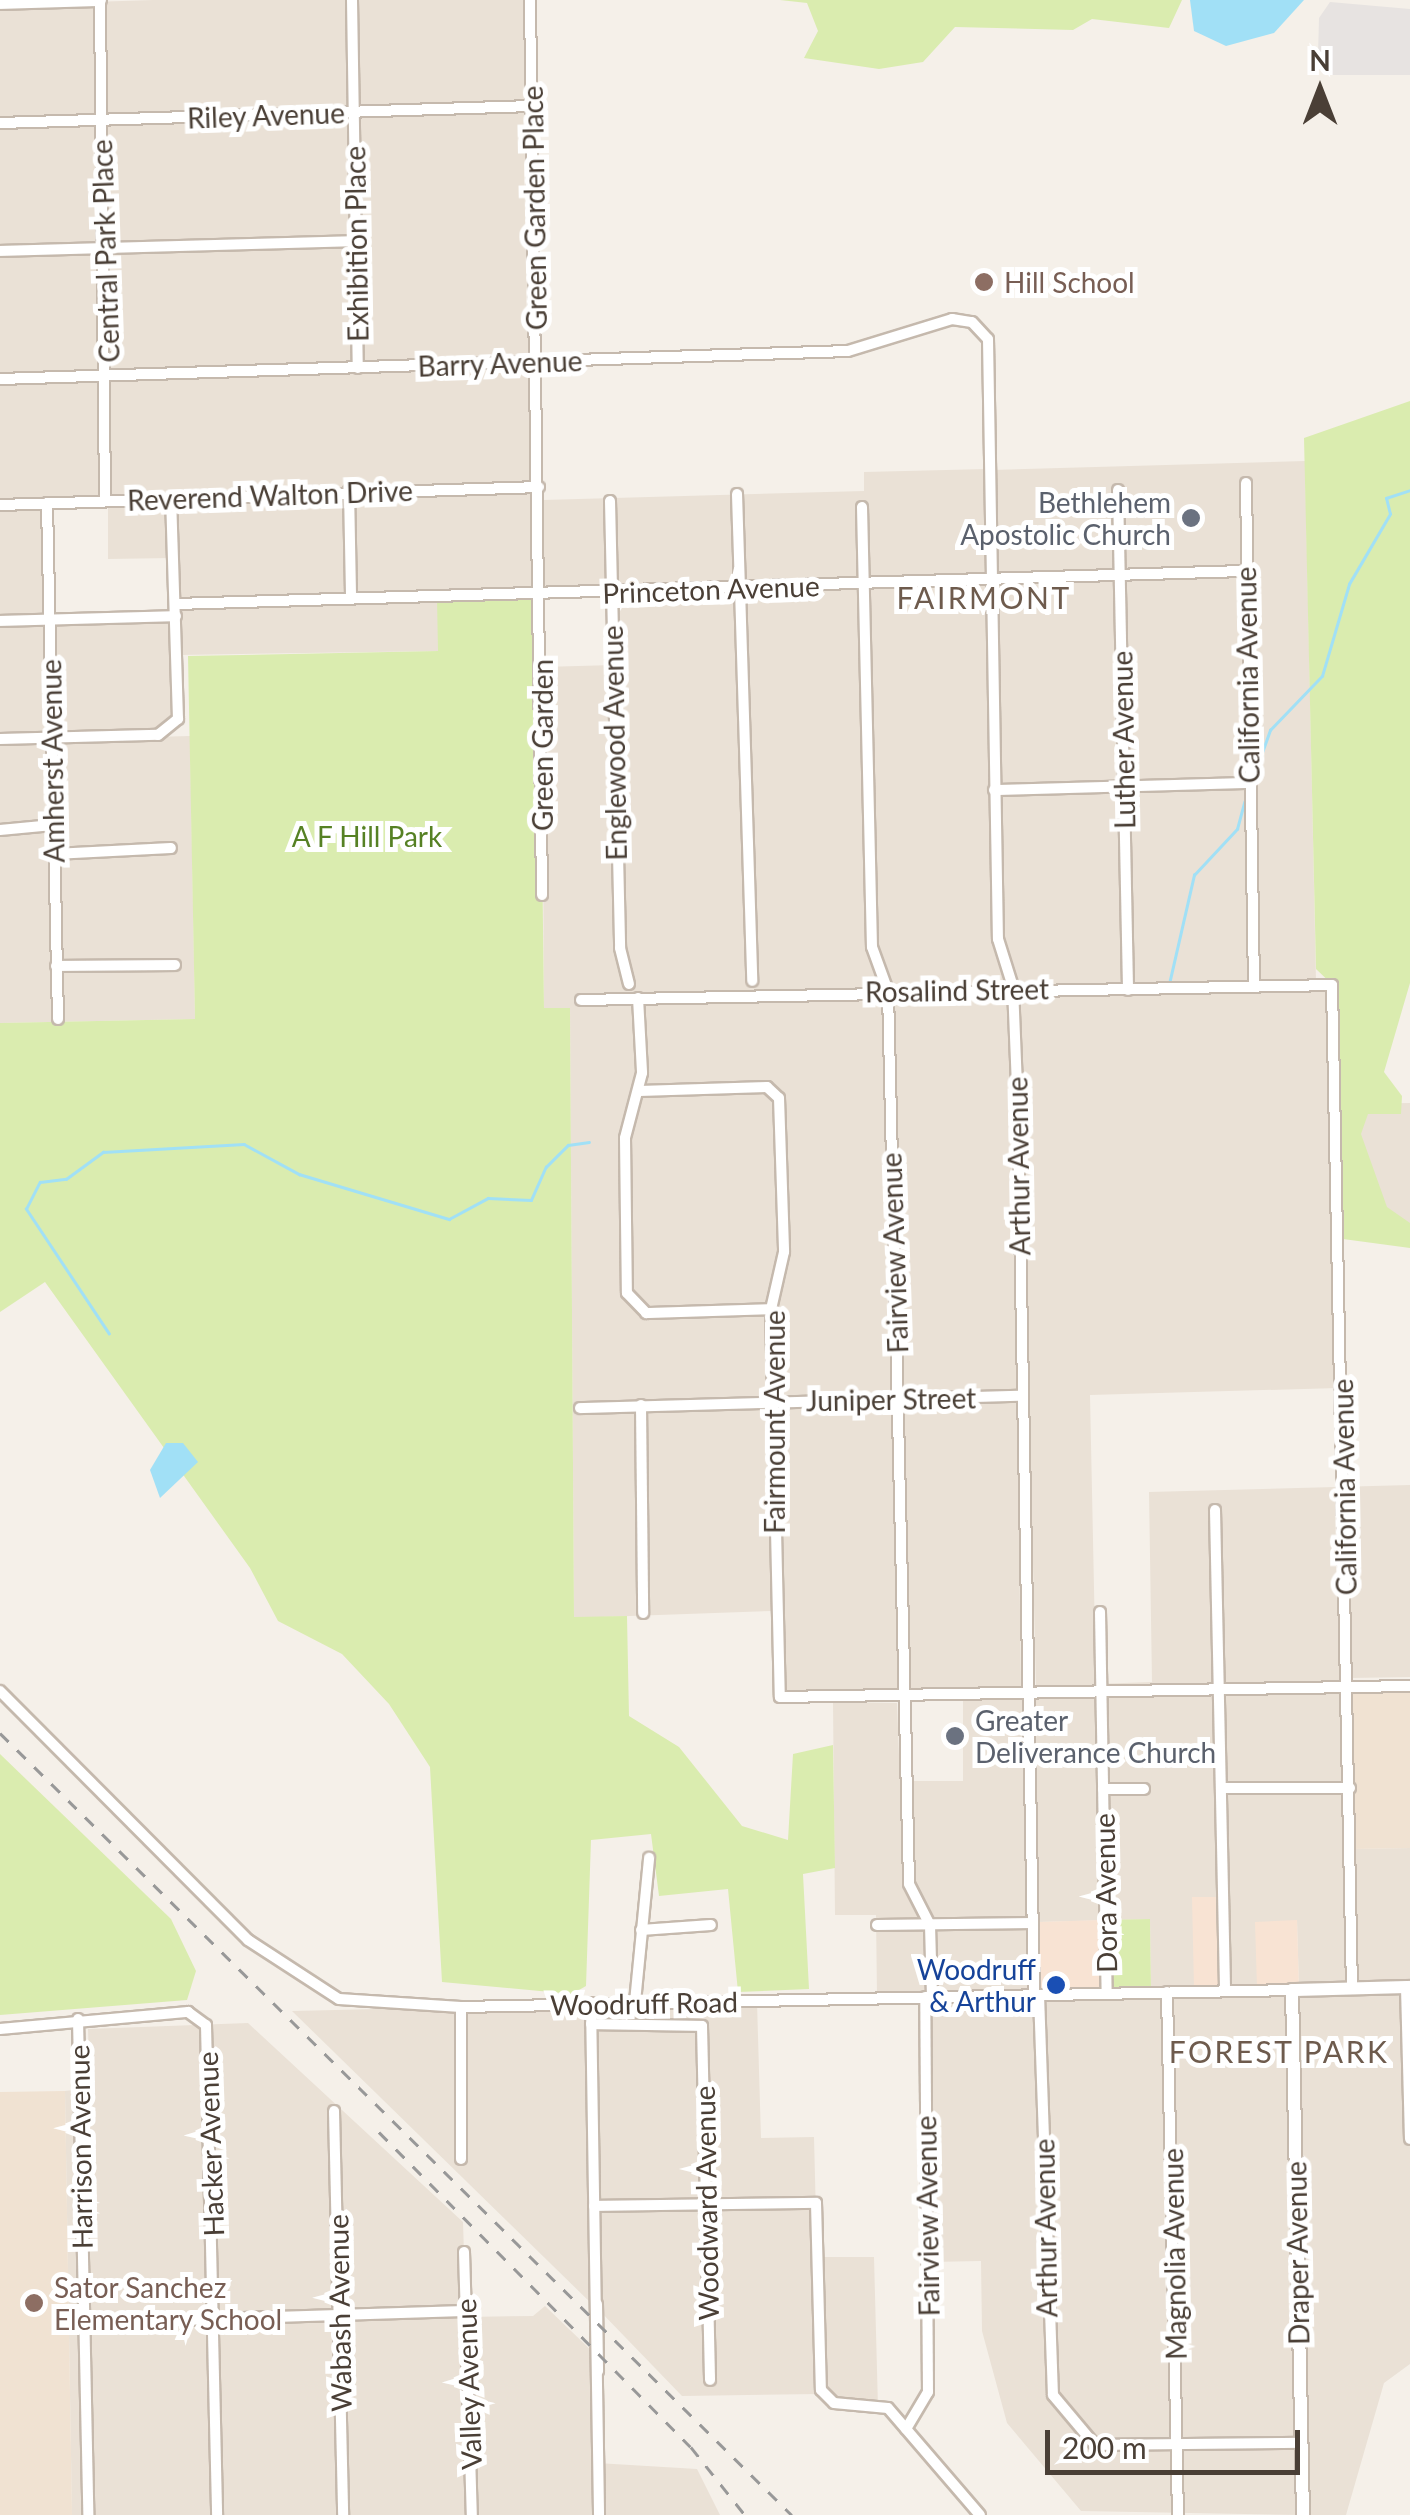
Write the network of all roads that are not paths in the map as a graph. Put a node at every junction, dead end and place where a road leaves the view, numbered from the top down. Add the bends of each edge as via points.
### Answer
1 (100, 0) edge
2 (352, 0) edge
3 (530, 0) edge
4 (0, 3) edge
5 (532, 106) junction
6 (353, 113) junction
7 (100, 120) junction
8 (0, 123) edge
9 (355, 241) junction
10 (103, 248) junction
11 (0, 252) edge
12 (988, 339) joint
13 (537, 362) junction
14 (358, 368) junction
15 (110, 375) junction
16 (0, 379) edge
17 (1246, 483) dead end
18 (539, 486) junction
19 (348, 490) junction
20 (1118, 490) dead end
21 (737, 494) dead end
22 (171, 500) junction
23 (610, 501) dead end
24 (106, 502) junction
25 (48, 504) junction
26 (0, 506) edge
27 (862, 507) dead end
28 (1246, 571) junction
29 (1119, 575) junction
30 (990, 578) junction
31 (865, 583) junction
32 (738, 588) junction
33 (610, 592) junction
34 (541, 595) junction
35 (352, 600) junction
36 (176, 610) junction
37 (50, 619) junction
38 (0, 621) edge
39 (53, 738) junction
40 (0, 739) edge
41 (1249, 783) junction
42 (1124, 786) junction
43 (994, 790) junction
44 (53, 825) junction
45 (0, 830) edge
46 (171, 848) dead end
47 (54, 854) junction
48 (542, 895) dead end
49 (175, 965) dead end
50 (56, 966) junction
51 (752, 981) dead end
52 (629, 984) dead end
53 (1332, 985) joint
54 (1254, 986) junction
55 (1013, 987) junction
56 (1128, 990) junction
57 (888, 991) junction
58 (638, 998) junction
59 (580, 1000) dead end
60 (58, 1018) dead end
61 (639, 1091) junction
62 (770, 1309) junction
63 (1023, 1396) junction
64 (898, 1400) junction
65 (772, 1402) junction
66 (642, 1405) junction
67 (580, 1408) dead end
68 (1215, 1510) dead end
69 (1100, 1612) dead end
70 (643, 1613) dead end
71 (1347, 1686) junction
72 (1410, 1686) edge
73 (1220, 1688) junction
74 (0, 1691) edge
75 (1102, 1691) junction
76 (1028, 1692) junction
77 (903, 1699) junction
78 (1221, 1788) junction
79 (1350, 1788) junction
80 (1102, 1789) junction
81 (1144, 1789) dead end
82 (649, 1858) dead end
83 (711, 1924) dead end
84 (1033, 1924) junction
85 (930, 1925) junction
86 (878, 1926) dead end
87 (641, 1930) junction
88 (1408, 1987) edge
89 (1352, 1989) junction
90 (1292, 1990) junction
91 (1224, 1991) junction
92 (1167, 1992) junction
93 (1107, 1994) junction
94 (1036, 1995) junction
95 (928, 1997) junction
96 (635, 2002) junction
97 (590, 2003) junction
98 (462, 2007) junction
99 (78, 2019) junction
100 (591, 2024) junction
101 (702, 2026) joint
102 (0, 2029) edge
103 (334, 2111) dead end
104 (1410, 2139) edge
105 (461, 2159) dead end
106 (705, 2204) junction
107 (594, 2206) junction
108 (464, 2252) dead end
109 (466, 2311) junction
110 (340, 2314) junction
111 (215, 2319) junction
112 (83, 2323) junction
113 (710, 2380) dead end
114 (906, 2429) junction
115 (1301, 2442) junction
116 (1177, 2446) junction
117 (88, 2515) edge
118 (217, 2515) edge
119 (344, 2515) edge
120 (472, 2515) edge
121 (599, 2515) edge
122 (980, 2515) edge
123 (1178, 2515) edge
124 (1303, 2515) edge

1 - 4 street
1 - 7 street, Central Park Place
2 - 6 street, Exhibition Place
3 - 5 street, Green Garden Place
5 - 6 street, Riley Avenue
5 - 13 street, Green Garden Place
6 - 7 street, Riley Avenue
6 - 9 street, Exhibition Place
7 - 8 street, Riley Avenue
7 - 10 street, Central Park Place
9 - 10 street
9 - 14 street, Exhibition Place
10 - 11 street
10 - 15 street, Central Park Place
12 - 13 street, Barry Avenue via 972,322 952,320 848,351
12 - 30 street, Arthur Avenue
13 - 14 street, Barry Avenue
13 - 18 street, Green Garden Place
14 - 15 street, Barry Avenue
15 - 16 street, Barry Avenue
15 - 24 street, Central Park Place
17 - 28 street, California Avenue
18 - 19 street, Reverend Walton Drive
18 - 34 street, Green Garden Place
19 - 22 street, Reverend Walton Drive
19 - 35 street
20 - 29 street, Luther Avenue
21 - 32 street
22 - 24 street, Reverend Walton Drive
22 - 36 street
23 - 33 street, Englewood Avenue
24 - 25 street, Reverend Walton Drive
25 - 26 street, Reverend Walton Drive
25 - 37 street, Amherst Avenue
27 - 31 street, Fairview Avenue
28 - 29 street, Princeton Avenue
28 - 41 street, California Avenue
29 - 30 street, Princeton Avenue
29 - 42 street, Luther Avenue
30 - 31 street, Princeton Avenue
30 - 43 street, Arthur Avenue
31 - 32 street, Princeton Avenue
31 - 57 street, Fairview Avenue via 872,947
32 - 33 street, Princeton Avenue
32 - 51 street
33 - 34 street, Princeton Avenue
33 - 52 street, Englewood Avenue via 620,948
34 - 35 street, Princeton Avenue
34 - 48 street, Green Garden
35 - 36 street, Princeton Avenue
36 - 37 street, Princeton Avenue
36 - 39 street via 170,730
37 - 38 street, Princeton Avenue
37 - 39 street, Amherst Avenue
39 - 40 street
39 - 44 street, Amherst Avenue
41 - 42 street
41 - 54 street, California Avenue
42 - 43 street
42 - 56 street, Luther Avenue
43 - 55 street, Arthur Avenue via 998,939
44 - 45 street
44 - 47 street, Amherst Avenue
46 - 47 street
47 - 50 street, Amherst Avenue
49 - 50 street
50 - 60 street, Amherst Avenue
53 - 54 street, Rosalind Street
53 - 71 street, California Avenue
54 - 56 street, Rosalind Street
55 - 56 street, Rosalind Street
55 - 57 street, Rosalind Street
55 - 63 street, Arthur Avenue
57 - 58 street, Rosalind Street
57 - 64 street, Fairview Avenue
58 - 59 street, Rosalind Street
58 - 61 street
61 - 62 street via 626,1138 634,1306
61 - 62 street, Fairmount Avenue via 774,1089 784,1241
62 - 65 street, Fairmount Avenue
63 - 64 street, Juniper Street
63 - 76 street, Arthur Avenue
64 - 65 street, Juniper Street
64 - 77 street, Fairview Avenue
65 - 66 street, Juniper Street
65 - 77 street, Fairmount Avenue via 780,1697
66 - 67 street, Juniper Street
66 - 70 street
68 - 73 street
69 - 75 street, Dora Avenue
71 - 72 street
71 - 73 street
71 - 79 street, California Avenue
73 - 75 street
73 - 78 street
74 - 98 street, Woodruff Road via 294,1976 368,2004
75 - 76 street
75 - 80 street, Dora Avenue
76 - 77 street
76 - 84 street, Arthur Avenue
77 - 85 street, Fairview Avenue via 909,1884
78 - 79 street
78 - 91 street
79 - 89 street, California Avenue
80 - 81 street
80 - 93 street, Dora Avenue
82 - 87 street
83 - 87 street
84 - 85 street
84 - 94 street, Arthur Avenue
85 - 86 street
85 - 95 street, Fairview Avenue
87 - 96 street
88 - 89 street, Woodruff Road
88 - 104 street
89 - 90 street, Woodruff Road
90 - 91 street, Woodruff Road
90 - 115 street, Draper Avenue
91 - 92 street, Woodruff Road
92 - 93 street, Woodruff Road
92 - 116 street, Magnolia Avenue
93 - 94 street, Woodruff Road
94 - 95 street, Woodruff Road
94 - 116 street, Arthur Avenue via 1047,2380 1095,2445
95 - 96 street, Woodruff Road
95 - 114 street, Fairview Avenue via 928,2392
96 - 97 street, Woodruff Road
97 - 98 street, Woodruff Road
97 - 100 street
98 - 105 street
99 - 102 street
99 - 111 street, Hacker Avenue via 200,2015
99 - 112 street, Harrison Avenue
100 - 101 street, Woodruff Road
100 - 107 street
101 - 106 street, Woodward Avenue
103 - 110 street, Wabash Avenue
106 - 107 street
106 - 113 street, Woodward Avenue
106 - 114 street via 816,2203 821,2390 834,2403 888,2408
107 - 121 street
108 - 109 street, Valley Avenue
109 - 110 street
109 - 120 street, Valley Avenue
110 - 111 street
110 - 119 street, Wabash Avenue
111 - 112 street
111 - 118 street, Hacker Avenue
112 - 117 street, Harrison Avenue
114 - 122 street
115 - 116 street
115 - 124 street, Draper Avenue
116 - 123 street, Magnolia Avenue

